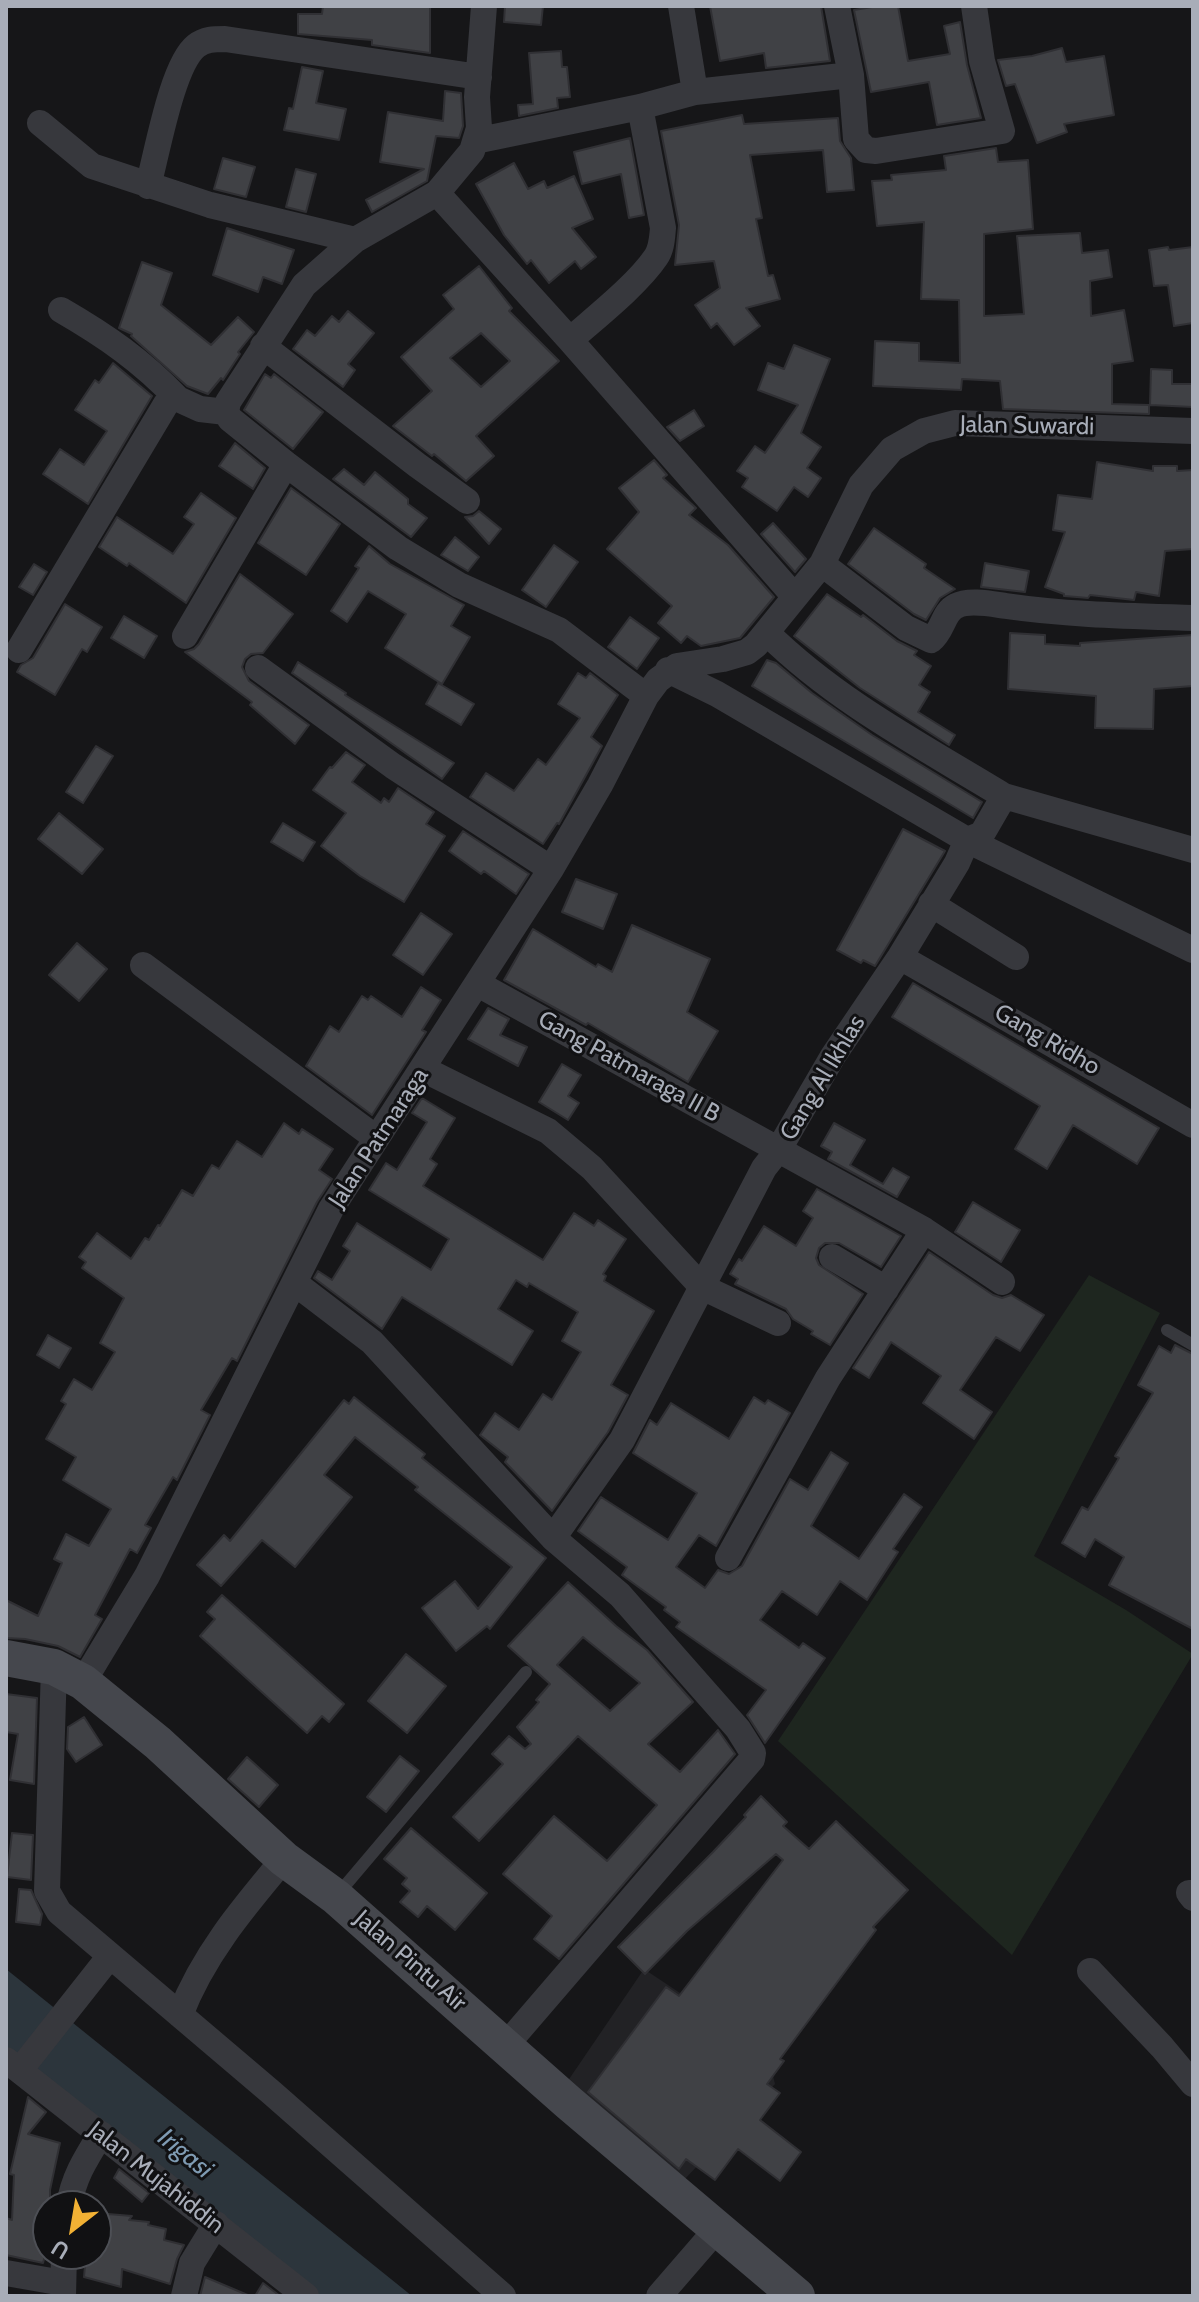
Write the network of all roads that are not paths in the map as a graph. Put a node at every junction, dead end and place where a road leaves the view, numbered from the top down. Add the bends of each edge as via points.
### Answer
1 (484, 6) edge
2 (681, 6) edge
3 (837, 6) edge
4 (974, 6) edge
5 (851, 75) junction
6 (479, 77) junction
7 (695, 92) junction
8 (640, 107) junction
9 (40, 123) dead end
10 (475, 141) junction
11 (148, 186) junction
12 (437, 193) junction
13 (355, 240) junction
14 (61, 310) dead end
15 (570, 340) junction
16 (263, 346) junction
17 (178, 399) junction
18 (226, 412) junction
19 (1193, 431) edge
20 (286, 464) junction
21 (467, 501) dead end
22 (822, 564) junction
23 (795, 597) junction
24 (1193, 618) edge
25 (767, 633) junction
26 (185, 636) dead end
27 (19, 650) dead end
28 (734, 654) junction
29 (258, 668) dead end
30 (668, 670) junction
31 (717, 694) junction
32 (646, 696) junction
33 (1004, 796) junction
34 (967, 840) junction
35 (1193, 850) edge
36 (551, 869) junction
37 (931, 904) junction
38 (1193, 950) edge
39 (900, 957) junction
40 (1016, 957) dead end
41 (143, 965) dead end
42 (478, 984) junction
43 (423, 1069) junction
44 (1193, 1125) edge
45 (376, 1138) junction
46 (779, 1149) junction
47 (924, 1230) junction
48 (832, 1257) dead end
49 (1002, 1282) dead end
50 (296, 1284) junction
51 (702, 1287) junction
52 (886, 1289) junction
53 (778, 1323) dead end
54 (1167, 1330) dead end
55 (1193, 1345) edge
56 (553, 1538) junction
57 (728, 1558) dead end
58 (6, 1658) edge
59 (526, 1672) dead end
60 (68, 1674) junction
61 (284, 1859) junction
62 (336, 1897) junction
63 (110, 1956) junction
64 (1090, 1971) dead end
65 (180, 2015) junction
66 (506, 2045) junction
67 (18, 2063) edge
68 (1193, 2084) edge
69 (101, 2134) junction
70 (72, 2190) edge
71 (216, 2224) junction
72 (717, 2229) junction
73 (64, 2270) edge
74 (6, 2273) edge
75 (63, 2290) edge
76 (184, 2296) edge
77 (306, 2296) edge
78 (503, 2296) edge
79 (659, 2296) edge
80 (797, 2296) edge

1 - 6 street
2 - 7 street
3 - 5 street
4 - 5 street via 982,61 1002,131 866,150 856,139
5 - 7 street
6 - 10 street
6 - 11 street via 209,39 196,45 181,68
7 - 8 street
8 - 10 street
8 - 15 street via 662,245 643,272
9 - 11 street via 92,166
10 - 12 street
11 - 13 street
12 - 13 street
12 - 15 street
13 - 16 street via 304,285
14 - 17 street via 111,339
15 - 23 street
16 - 18 street
16 - 21 street
17 - 18 street
17 - 27 street via 160,411
18 - 20 street
19 - 22 street, Jalan Suwardi via 955,423 924,431 892,449 861,485
20 - 26 street
20 - 32 street via 398,548 459,585 559,630
22 - 23 street, Jalan Suwardi
22 - 24 street via 906,628 931,640 950,610 961,604
23 - 25 street, Jalan Suwardi
25 - 28 street, Jalan Suwardi via 747,652
25 - 33 street via 809,673 870,716
28 - 30 street
28 - 31 street
29 - 36 street via 393,766
30 - 31 street
30 - 32 street, Jalan Patmaraga
31 - 34 street
32 - 36 street, Jalan Patmaraga
33 - 34 street, Gang Al Ikhlas via 982,834
33 - 35 street
34 - 37 street, Gang Al Ikhlas
34 - 38 street
36 - 42 street, Jalan Patmaraga
37 - 39 street, Gang Al Ikhlas
37 - 40 street
39 - 44 street, Gang Ridho
39 - 46 street, Gang Al Ikhlas
41 - 45 street
42 - 43 street, Jalan Patmaraga
42 - 46 street, Gang Patmaraga II B
43 - 45 street, Jalan Patmaraga
43 - 51 street via 548,1131 592,1168
45 - 50 street, Jalan Patmaraga via 331,1209
46 - 47 street, Gang Patmaraga II B
46 - 51 street, Gang Al Ikhlas
47 - 49 street, Gang Patmaraga II B
47 - 52 street
48 - 52 street
50 - 56 street via 372,1342
50 - 60 street, Jalan Patmaraga via 147,1576
51 - 53 street
51 - 56 street, Gang Al Ikhlas via 622,1440
52 - 57 street via 828,1378
54 - 55 lane
56 - 66 street via 620,1595 753,1753
58 - 60 street, Jalan Pintu Air
59 - 62 lane
60 - 61 street, Jalan Pintu Air via 158,1743
60 - 63 street via 47,1891 59,1912
61 - 62 street, Jalan Pintu Air
61 - 65 street via 226,1929 193,1982
62 - 66 street, Jalan Pintu Air
63 - 65 street
63 - 67 street
64 - 68 street
65 - 78 street
66 - 72 street, Jalan Pintu Air
67 - 69 street, Jalan Mujahiddin
69 - 70 street
69 - 71 street, Jalan Mujahiddin
71 - 76 street via 192,2263
71 - 77 street, Jalan Mujahiddin
72 - 79 street
72 - 80 street, Jalan Pintu Air
73 - 75 street
74 - 75 street

